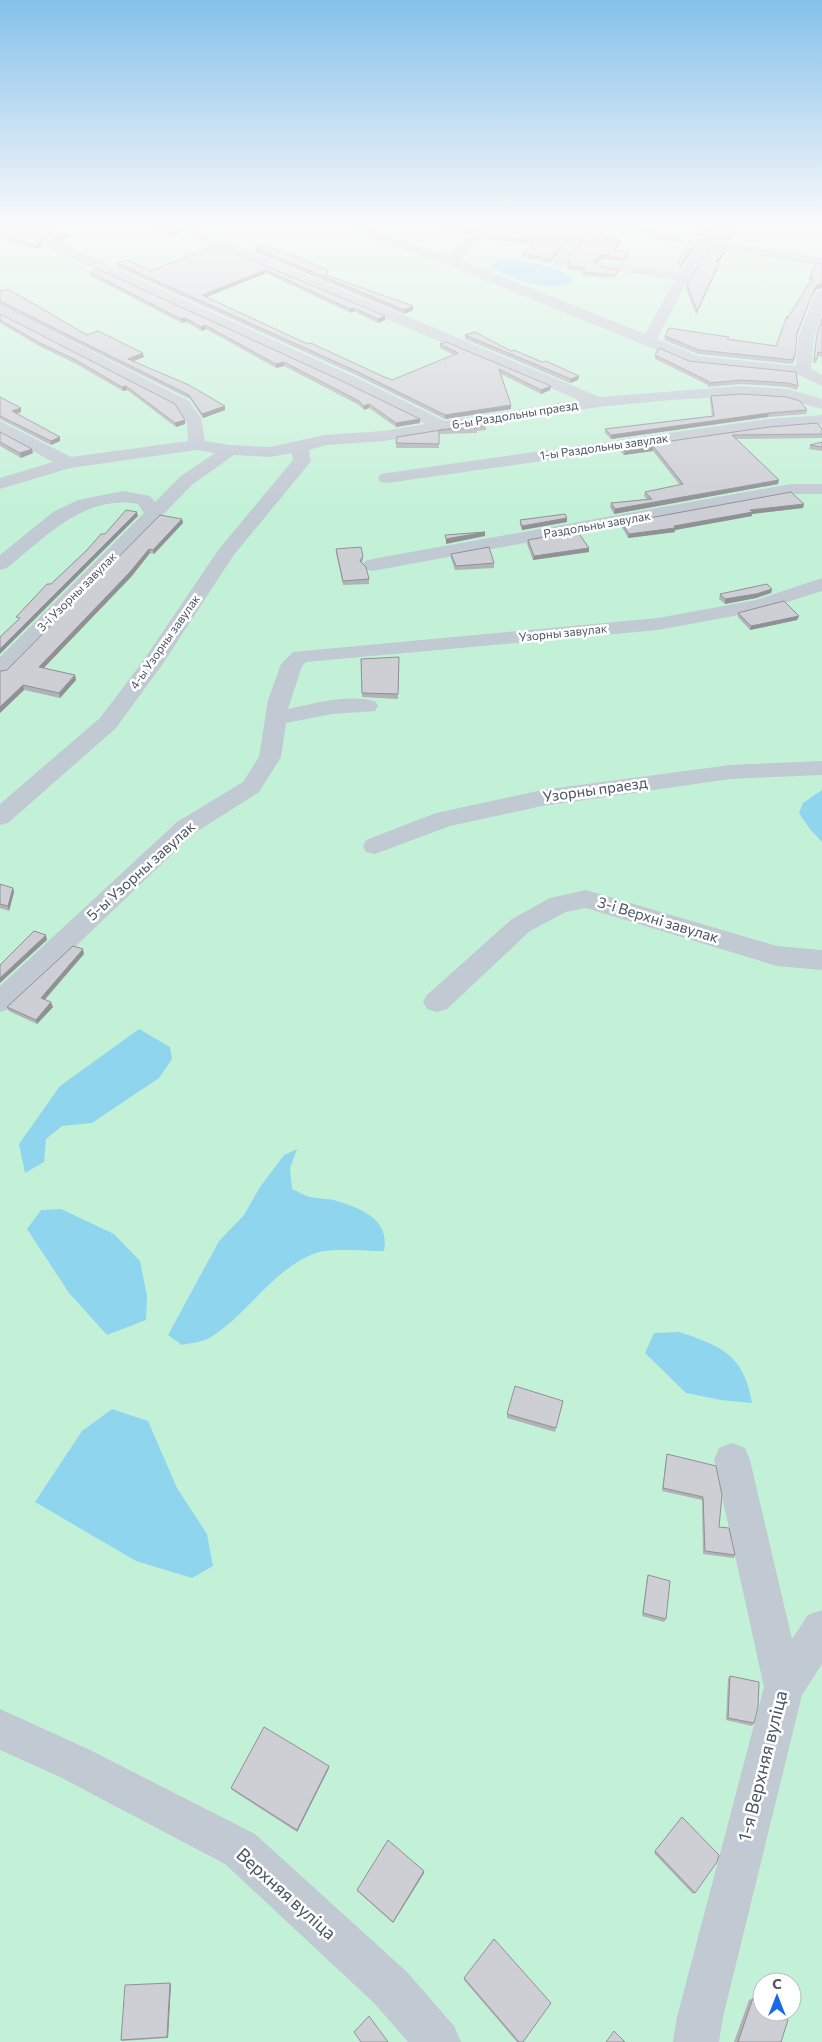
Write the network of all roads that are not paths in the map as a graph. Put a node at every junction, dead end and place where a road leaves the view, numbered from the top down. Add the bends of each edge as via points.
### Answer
1 (22, 320) edge
2 (218, 320) edge
3 (403, 320) edge
4 (595, 320) edge
5 (660, 320) edge
6 (812, 320) edge
7 (648, 342) junction
8 (803, 371) junction
9 (822, 381) edge
10 (598, 402) junction
11 (822, 404) edge
12 (822, 420) edge
13 (0, 426) edge
14 (443, 426) junction
15 (197, 445) junction
16 (300, 447) junction
17 (230, 450) junction
18 (68, 463) junction
19 (387, 478) dead end
20 (0, 484) edge
21 (822, 490) edge
22 (154, 515) junction
23 (0, 564) edge
24 (372, 565) dead end
25 (822, 584) edge
26 (300, 656) joint
27 (0, 669) edge
28 (367, 706) dead end
29 (276, 719) junction
30 (822, 768) edge
31 (0, 817) edge
32 (375, 846) dead end
33 (822, 960) edge
34 (0, 1002) edge
35 (437, 1002) dead end
36 (732, 1460) dead end
37 (822, 1629) edge
38 (784, 1687) junction
39 (0, 1729) edge
40 (438, 2042) edge
41 (696, 2042) edge

1 - 15 lane via 183,404 198,427
2 - 14 lane, 6-ы Раздольны праезд
3 - 10 lane
4 - 7 lane
5 - 7 lane
6 - 8 lane via 806,338
7 - 8 lane via 695,360
8 - 9 lane
10 - 11 lane, 6-ы Раздольны праезд via 742,391 787,394
10 - 14 lane, 6-ы Раздольны праезд
12 - 19 lane, 1-ы Раздольны завулак via 768,424
13 - 18 lane
14 - 16 lane via 384,436 325,440
15 - 17 lane
15 - 18 lane
16 - 17 lane via 270,452
16 - 31 lane, 4-ы Узорны завулак via 302,462 226,553 108,723
17 - 22 lane, 3-і Узорны завулак via 187,480
18 - 20 lane
21 - 24 lane, Раздольны завулак via 791,489
22 - 23 lane via 144,500 123,496 84,504 60,516
22 - 27 lane, 3-і Узорны завулак
25 - 26 lane, Узорны завулак via 760,606 658,624
26 - 29 lane, 5-ы Узорны завулак via 292,664
28 - 29 lane via 338,705
29 - 34 lane, 5-ы Узорны завулак via 270,757 251,787 185,828
30 - 32 lane, Узорны праезд via 730,772 542,798 444,819
33 - 35 lane, 3-і Верхні завулак via 777,956 586,899 559,904 521,925
36 - 38 lane, 1-я Верхняя вуліца
37 - 38 lane
38 - 41 lane, 1-я Верхняя вуліца
39 - 40 lane, Верхняя вуліца via 74,1762 240,1849 391,1988

